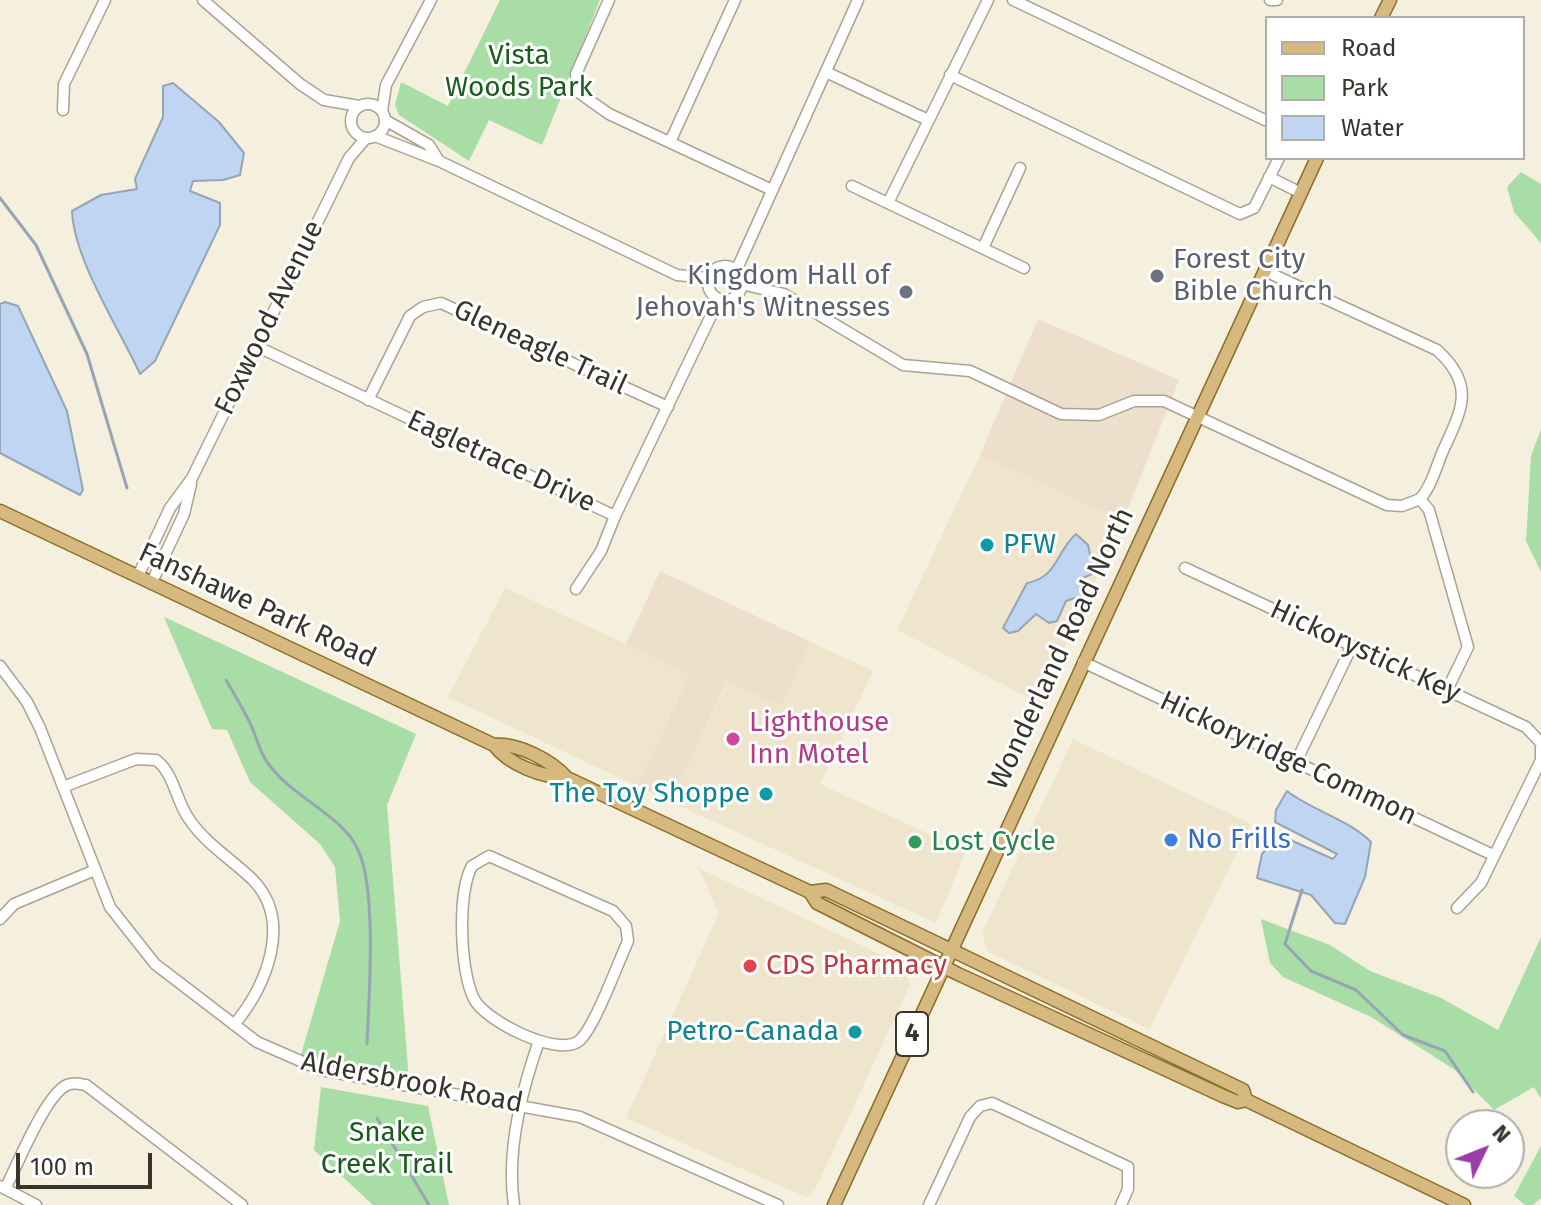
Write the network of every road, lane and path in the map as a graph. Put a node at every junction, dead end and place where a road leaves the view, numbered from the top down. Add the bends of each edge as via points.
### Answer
1 (105, 0) edge
2 (203, 0) edge
3 (431, 0) edge
4 (609, 0) edge
5 (735, 0) edge
6 (858, 0) edge
7 (988, 0) edge
8 (1013, 0) edge
9 (1270, 0) edge
10 (1277, 0) edge
11 (826, 72) junction
12 (950, 75) junction
13 (386, 85) junction
14 (333, 102) junction
15 (363, 105) junction
16 (63, 110) dead end
17 (383, 116) junction
18 (928, 120) junction
19 (1265, 120) edge
20 (352, 126) junction
21 (371, 137) junction
22 (670, 142) junction
23 (349, 158) junction
24 (1278, 160) edge
25 (1316, 160) edge
26 (439, 161) junction
27 (1020, 168) dead end
28 (1269, 177) junction
29 (852, 186) dead end
30 (772, 190) junction
31 (1301, 193) junction
32 (888, 203) junction
33 (983, 248) junction
34 (1024, 268) dead end
35 (736, 271) junction
36 (1265, 271) junction
37 (709, 278) junction
38 (741, 284) junction
39 (719, 299) junction
40 (256, 346) junction
41 (368, 400) junction
42 (668, 407) junction
43 (1196, 415) junction
44 (192, 478) junction
45 (1420, 499) junction
46 (0, 511) edge
47 (615, 516) junction
48 (1185, 568) dead end
49 (138, 576) junction
50 (152, 582) junction
51 (576, 589) dead end
52 (1352, 646) junction
53 (1083, 662) junction
54 (0, 666) edge
55 (1447, 690) junction
56 (1541, 745) edge
57 (1296, 762) junction
58 (63, 787) junction
59 (1493, 855) junction
60 (95, 870) junction
61 (810, 892) junction
62 (1457, 908) dead end
63 (0, 919) edge
64 (951, 950) junction
65 (944, 967) junction
66 (234, 1025) junction
67 (539, 1041) junction
68 (1246, 1100) junction
69 (521, 1105) junction
70 (2, 1188) edge
71 (36, 1205) edge
72 (242, 1205) edge
73 (514, 1205) edge
74 (778, 1205) edge
75 (834, 1205) edge
76 (929, 1205) edge
77 (1121, 1205) edge
78 (1464, 1205) edge

1 - 16 street via 64,84
2 - 14 street via 300,84
3 - 13 street
4 - 22 street via 576,74 576,87 595,106
5 - 22 street
6 - 11 street
7 - 12 street
8 - 19 street
9 - 10 street
11 - 18 street
11 - 30 street
12 - 18 street
12 - 28 street via 1240,214 1254,208
13 - 15 street
13 - 17 street
14 - 15 street
14 - 20 street
15 - 17 street
15 - 20 street, Foxwood Avenue via 352,113
17 - 21 street, Foxwood Avenue
17 - 26 street via 429,145
18 - 32 street
20 - 21 street
20 - 23 street, Foxwood Avenue
21 - 23 street, Foxwood Avenue
21 - 26 street
22 - 30 street
23 - 40 street, Foxwood Avenue
24 - 28 street
25 - 31 main road, Wonderland Road North / 4
26 - 37 street via 677,275
27 - 33 street
28 - 31 street
29 - 32 street
30 - 35 street
31 - 36 main road, Wonderland Road North / 4
32 - 33 street
33 - 34 street
35 - 37 street via 717,268
35 - 38 street
36 - 43 main road, Wonderland Road North / 4
36 - 45 street via 1437,350 1450,362 1461,381 1464,404
37 - 39 street via 710,291
38 - 39 street via 732,298
38 - 43 street via 784,294 903,365 970,371 1061,414 1099,415 1154,399
39 - 42 street, Eagletrace Drive
40 - 41 street, Eagletrace Drive
40 - 44 street, Foxwood Avenue
41 - 42 street, Gleneagle Trail via 410,316 441,303
41 - 47 street, Eagletrace Drive
42 - 47 street, Eagletrace Drive
43 - 45 street via 1387,505
43 - 53 main road, Wonderland Road North / 4
44 - 49 street, Foxwood Avenue via 170,508
44 - 50 street, Foxwood Avenue via 184,514
45 - 55 street via 1429,510 1468,647
46 - 49 main road, Fanshawe Park Road
47 - 51 street via 601,551
48 - 52 street, Hickorystick Key
49 - 50 main road, Fanshawe Park Road
50 - 61 main road, Fanshawe Park Road via 494,745 507,744 556,766 567,778
52 - 55 street, Hickorystick Key
52 - 57 street
53 - 57 street, Hickoryridge Common
53 - 64 main road, Wonderland Road North / 4
54 - 58 street, Aldersbrook Road via 27,702
55 - 56 street, Hickorystick Key via 1526,727
56 - 59 street, Hickorystick Key via 1541,760
57 - 59 street, Hickoryridge Common
58 - 60 street, Aldersbrook Road
58 - 66 street via 136,759 156,760 190,821 261,889 272,920 271,955 257,994
59 - 62 street, Hickorystick Key via 1478,888
60 - 63 street via 14,904
60 - 66 street, Aldersbrook Road via 110,907 155,964
61 - 64 main road, Fanshawe Park Road via 826,890
61 - 65 main road, Fanshawe Park Road via 817,903
64 - 65 main road, Wonderland Road North / 4
64 - 68 main road, Fanshawe Park Road via 1243,1090
65 - 68 main road, Fanshawe Park Road via 1223,1096
65 - 75 main road, Wonderland Road North / 4
66 - 69 street, Aldersbrook Road via 273,1052 321,1070
67 - 67 street via 565,1048 585,1035 628,941 626,926 613,911 495,856 482,858 468,873 462,898 472,996 489,1015
67 - 69 street
68 - 78 main road
69 - 73 street via 511,1170
69 - 74 street, Aldersbrook Road via 603,1124
70 - 71 street
70 - 72 street via 51,1099 75,1083 86,1085
76 - 77 street via 970,1117 992,1103 1128,1167

